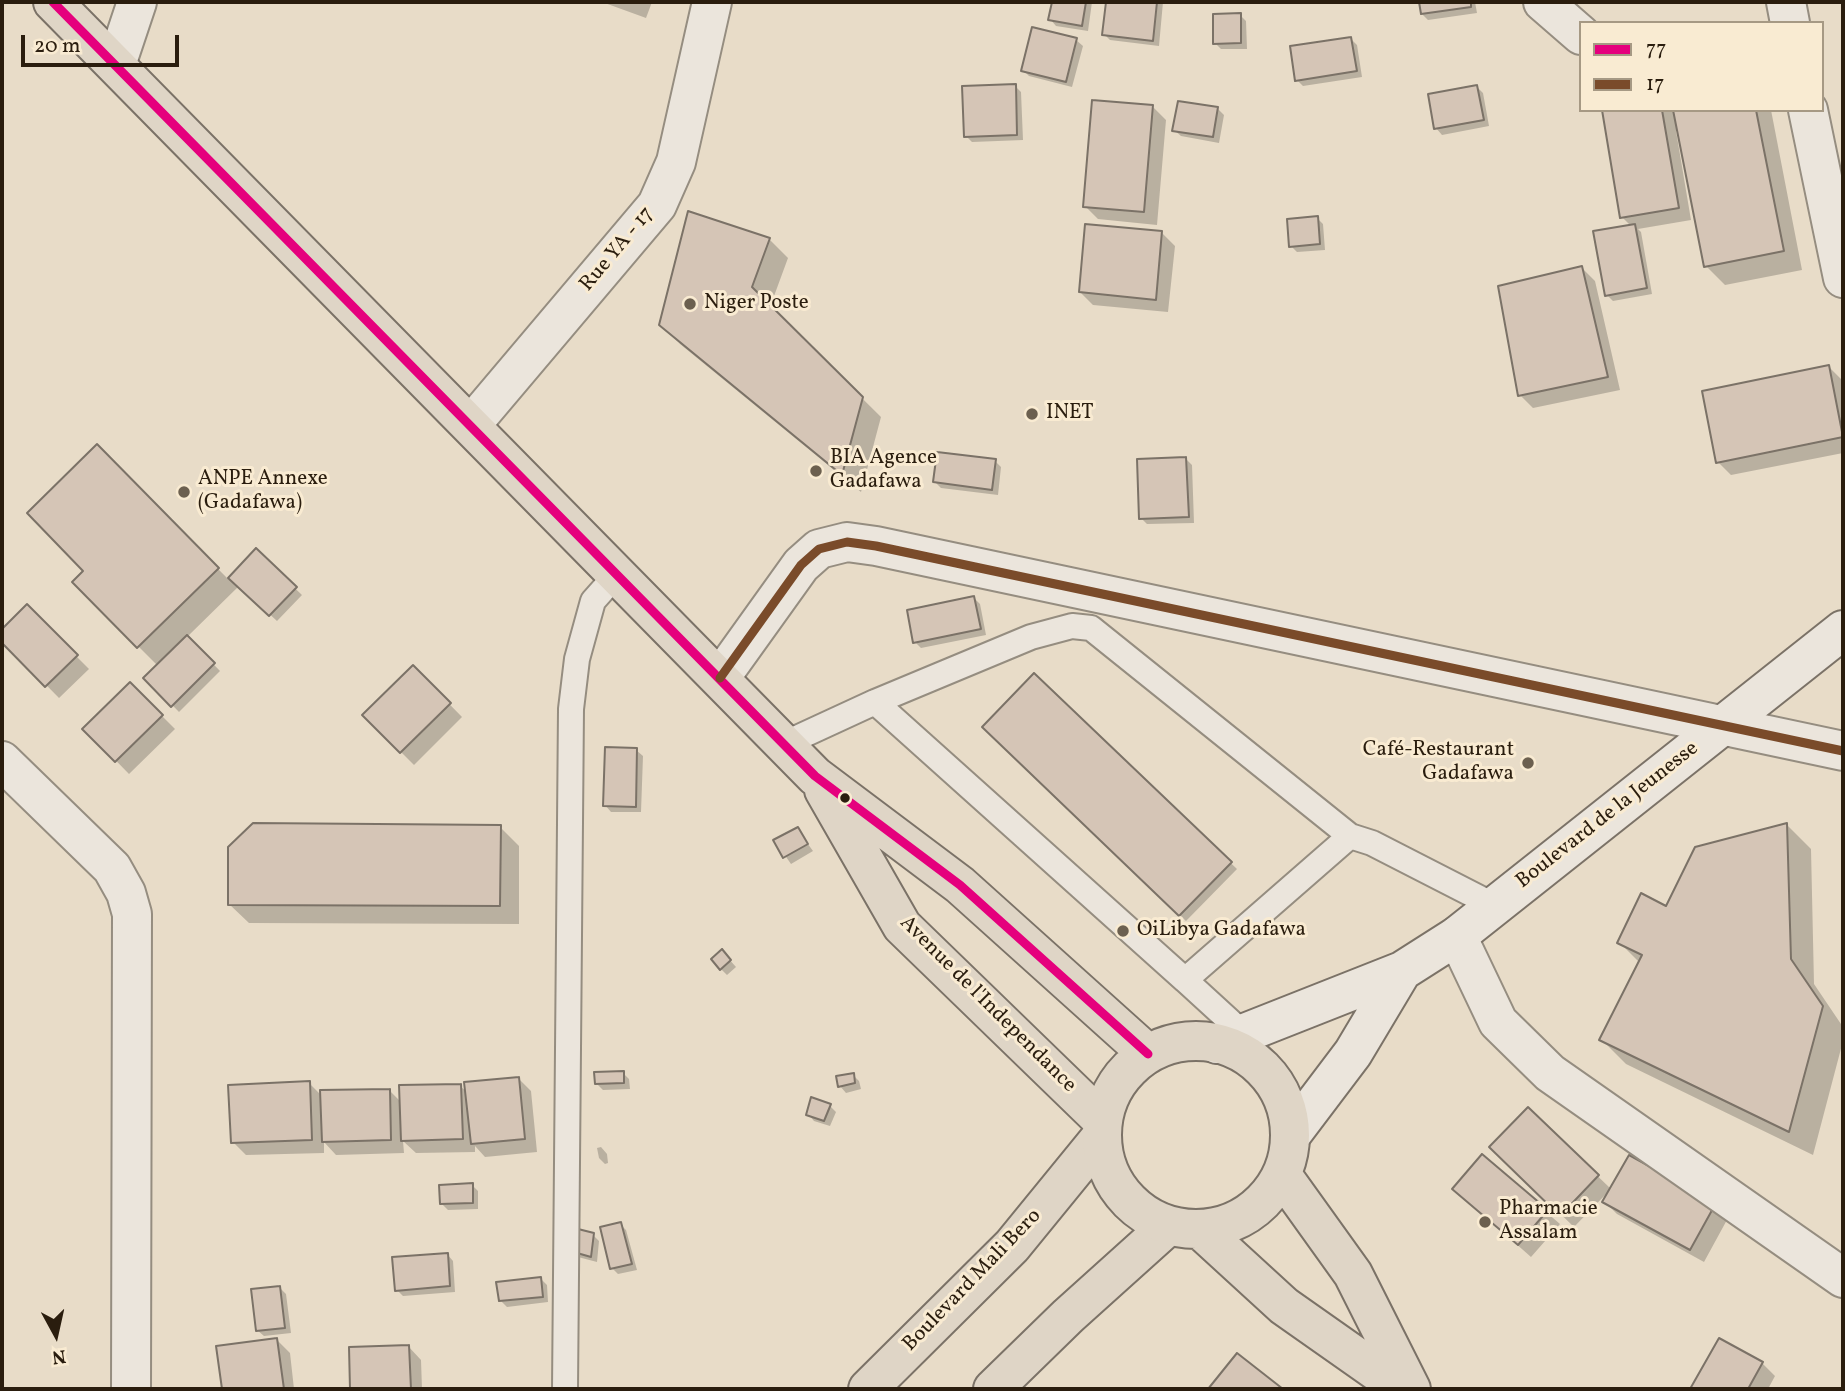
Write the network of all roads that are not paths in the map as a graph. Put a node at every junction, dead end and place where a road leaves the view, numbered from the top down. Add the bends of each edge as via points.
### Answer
1 (53, 2) edge
2 (137, 2) edge
3 (712, 2) edge
4 (1543, 2) edge
5 (1579, 33) edge
6 (116, 65) junction
7 (1808, 112) edge
8 (1843, 278) edge
9 (471, 425) junction
10 (617, 573) junction
11 (1843, 630) edge
12 (720, 678) junction
13 (875, 702) junction
14 (1723, 725) junction
15 (784, 744) junction
16 (1843, 751) edge
17 (2, 761) edge
18 (816, 776) junction
19 (1350, 836) junction
20 (1495, 906) junction
21 (1457, 936) junction
22 (1402, 971) junction
23 (1185, 980) junction
24 (1231, 1039) junction
25 (1148, 1055) junction
26 (1102, 1128) junction
27 (1291, 1135) junction
28 (1282, 1175) junction
29 (1184, 1228) junction
30 (1843, 1278) edge
31 (131, 1389) edge
32 (565, 1389) edge
33 (868, 1389) edge
34 (993, 1389) edge
35 (1402, 1389) edge
36 (1411, 1389) edge

1 - 6 main road, Avenue de l'Independance
2 - 6 street
3 - 9 street, Rue YA - 17 via 676,162 657,205
4 - 5 street
6 - 9 main road, Avenue de l'Independance
7 - 8 street
9 - 10 main road, Avenue de l'Independance
10 - 12 main road, Avenue de l'Independance
10 - 32 lane via 593,601 577,659 571,709
11 - 14 street, Boulevard de la Jeunesse
12 - 14 street via 801,565 819,549 847,542
12 - 15 main road, Avenue de l'Independance
13 - 15 lane
13 - 19 lane via 1031,637 1072,626 1091,628
13 - 23 lane
14 - 16 street
14 - 20 street, Boulevard de la Jeunesse
15 - 18 main road, Avenue de l'Independance
17 - 31 street via 112,868 132,914
18 - 25 main road, Avenue de l'Independance via 960,885
18 - 26 main road, Avenue de l'Independance via 902,926
19 - 20 lane
19 - 23 lane
20 - 21 street, Boulevard de la Jeunesse
21 - 22 street, Boulevard de la Jeunesse
21 - 30 street via 1498,1022 1549,1073
22 - 24 street, Boulevard de la Jeunesse
22 - 27 street via 1353,1053
23 - 24 lane
24 - 25 main road via 1181,1043
24 - 27 main road via 1232,1048 1270,1075 1286,1103
25 - 26 main road via 1119,1082 1107,1104
26 - 29 main road via 1108,1171 1126,1199 1153,1220
26 - 33 main road, Boulevard Mali Bero via 1012,1246
27 - 28 main road
28 - 29 main road via 1267,1198 1232,1223
28 - 36 main road via 1353,1274
29 - 34 main road via 1068,1316
29 - 35 main road via 1284,1307

